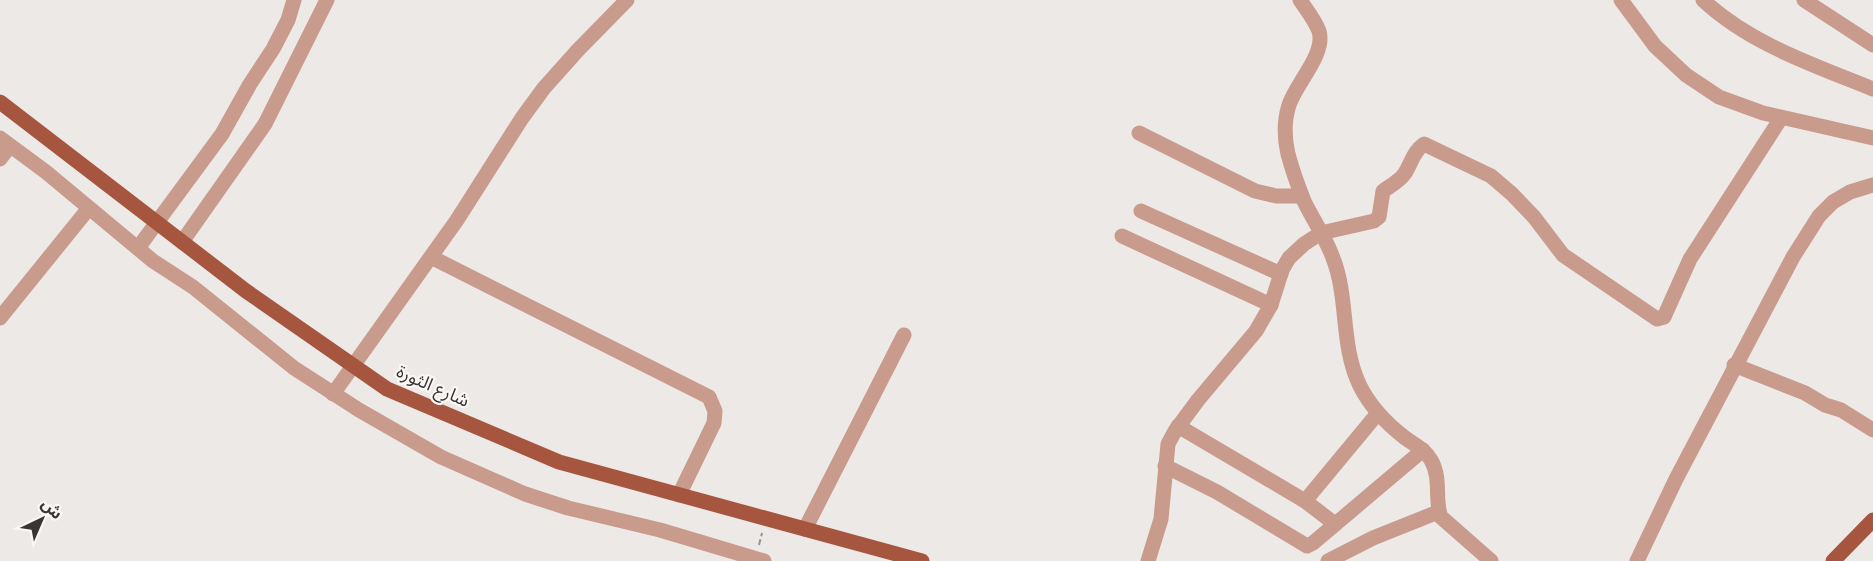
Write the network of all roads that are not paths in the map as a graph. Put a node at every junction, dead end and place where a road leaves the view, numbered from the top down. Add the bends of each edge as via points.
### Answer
1 (294, 0) edge
2 (327, 0) edge
3 (627, 0) edge
4 (1300, 0) edge
5 (1621, 0) edge
6 (1703, 0) edge
7 (1804, 0) edge
8 (1873, 45) edge
9 (1873, 89) edge
10 (0, 102) edge
11 (1781, 118) junction
12 (1139, 133) dead end
13 (1873, 138) edge
14 (5, 142) edge
15 (0, 159) edge
16 (1873, 185) edge
17 (1302, 196) junction
18 (89, 208) junction
19 (1141, 211) dead end
20 (158, 224) junction
21 (1321, 233) junction
22 (1122, 236) dead end
23 (182, 242) junction
24 (138, 248) junction
25 (431, 257) junction
26 (1281, 274) junction
27 (1270, 304) junction
28 (0, 318) edge
29 (904, 335) dead end
30 (354, 365) junction
31 (1734, 365) junction
32 (333, 394) junction
33 (1378, 413) junction
34 (1178, 426) junction
35 (1873, 430) edge
36 (1423, 450) junction
37 (1165, 466) junction
38 (679, 495) junction
39 (1305, 501) junction
40 (1438, 512) junction
41 (1873, 520) edge
42 (1335, 524) junction
43 (805, 529) junction
44 (755, 559) edge
45 (1639, 560) edge
46 (922, 561) edge
47 (1148, 561) edge
48 (1328, 561) edge
49 (1491, 561) edge
50 (1833, 561) edge

1 - 20 street via 273,49 222,134
2 - 23 street via 265,124
3 - 25 street via 544,88
4 - 17 street via 1318,31 1320,43 1290,103 1284,127
5 - 11 street via 1655,46 1686,75 1719,97
6 - 9 street via 1775,48
7 - 8 street
10 - 20 main road, شارع الثورة
11 - 13 street
11 - 21 street via 1690,259 1660,320 1563,255 1534,217 1491,176 1424,144 1405,173 1383,191 1379,217
12 - 17 street via 1265,195
14 - 15 street
14 - 18 street
16 - 31 street via 1850,192 1819,216 1792,257
17 - 21 street
18 - 24 street
18 - 28 street
19 - 26 street
20 - 23 main road, شارع الثورة
20 - 24 street
21 - 26 street via 1289,258
21 - 33 street via 1341,284 1351,364
22 - 27 street
23 - 30 main road, شارع الثورة
24 - 32 street
25 - 30 street
25 - 38 street via 709,397 715,411 714,423
26 - 27 street
27 - 34 street via 1256,331
29 - 43 street
30 - 32 street
30 - 38 main road, شارع الثورة via 387,389 560,462
31 - 35 street via 1805,393
31 - 45 street
32 - 44 street via 441,457 525,494
33 - 36 street
33 - 39 street
34 - 37 street via 1168,444
34 - 39 street
36 - 40 street via 1437,477
36 - 42 street
37 - 42 street via 1307,546
37 - 47 street via 1161,519
38 - 43 main road, شارع الثورة
39 - 42 street
40 - 48 street
40 - 49 street
41 - 50 main road
43 - 46 main road, شارع الثورة

